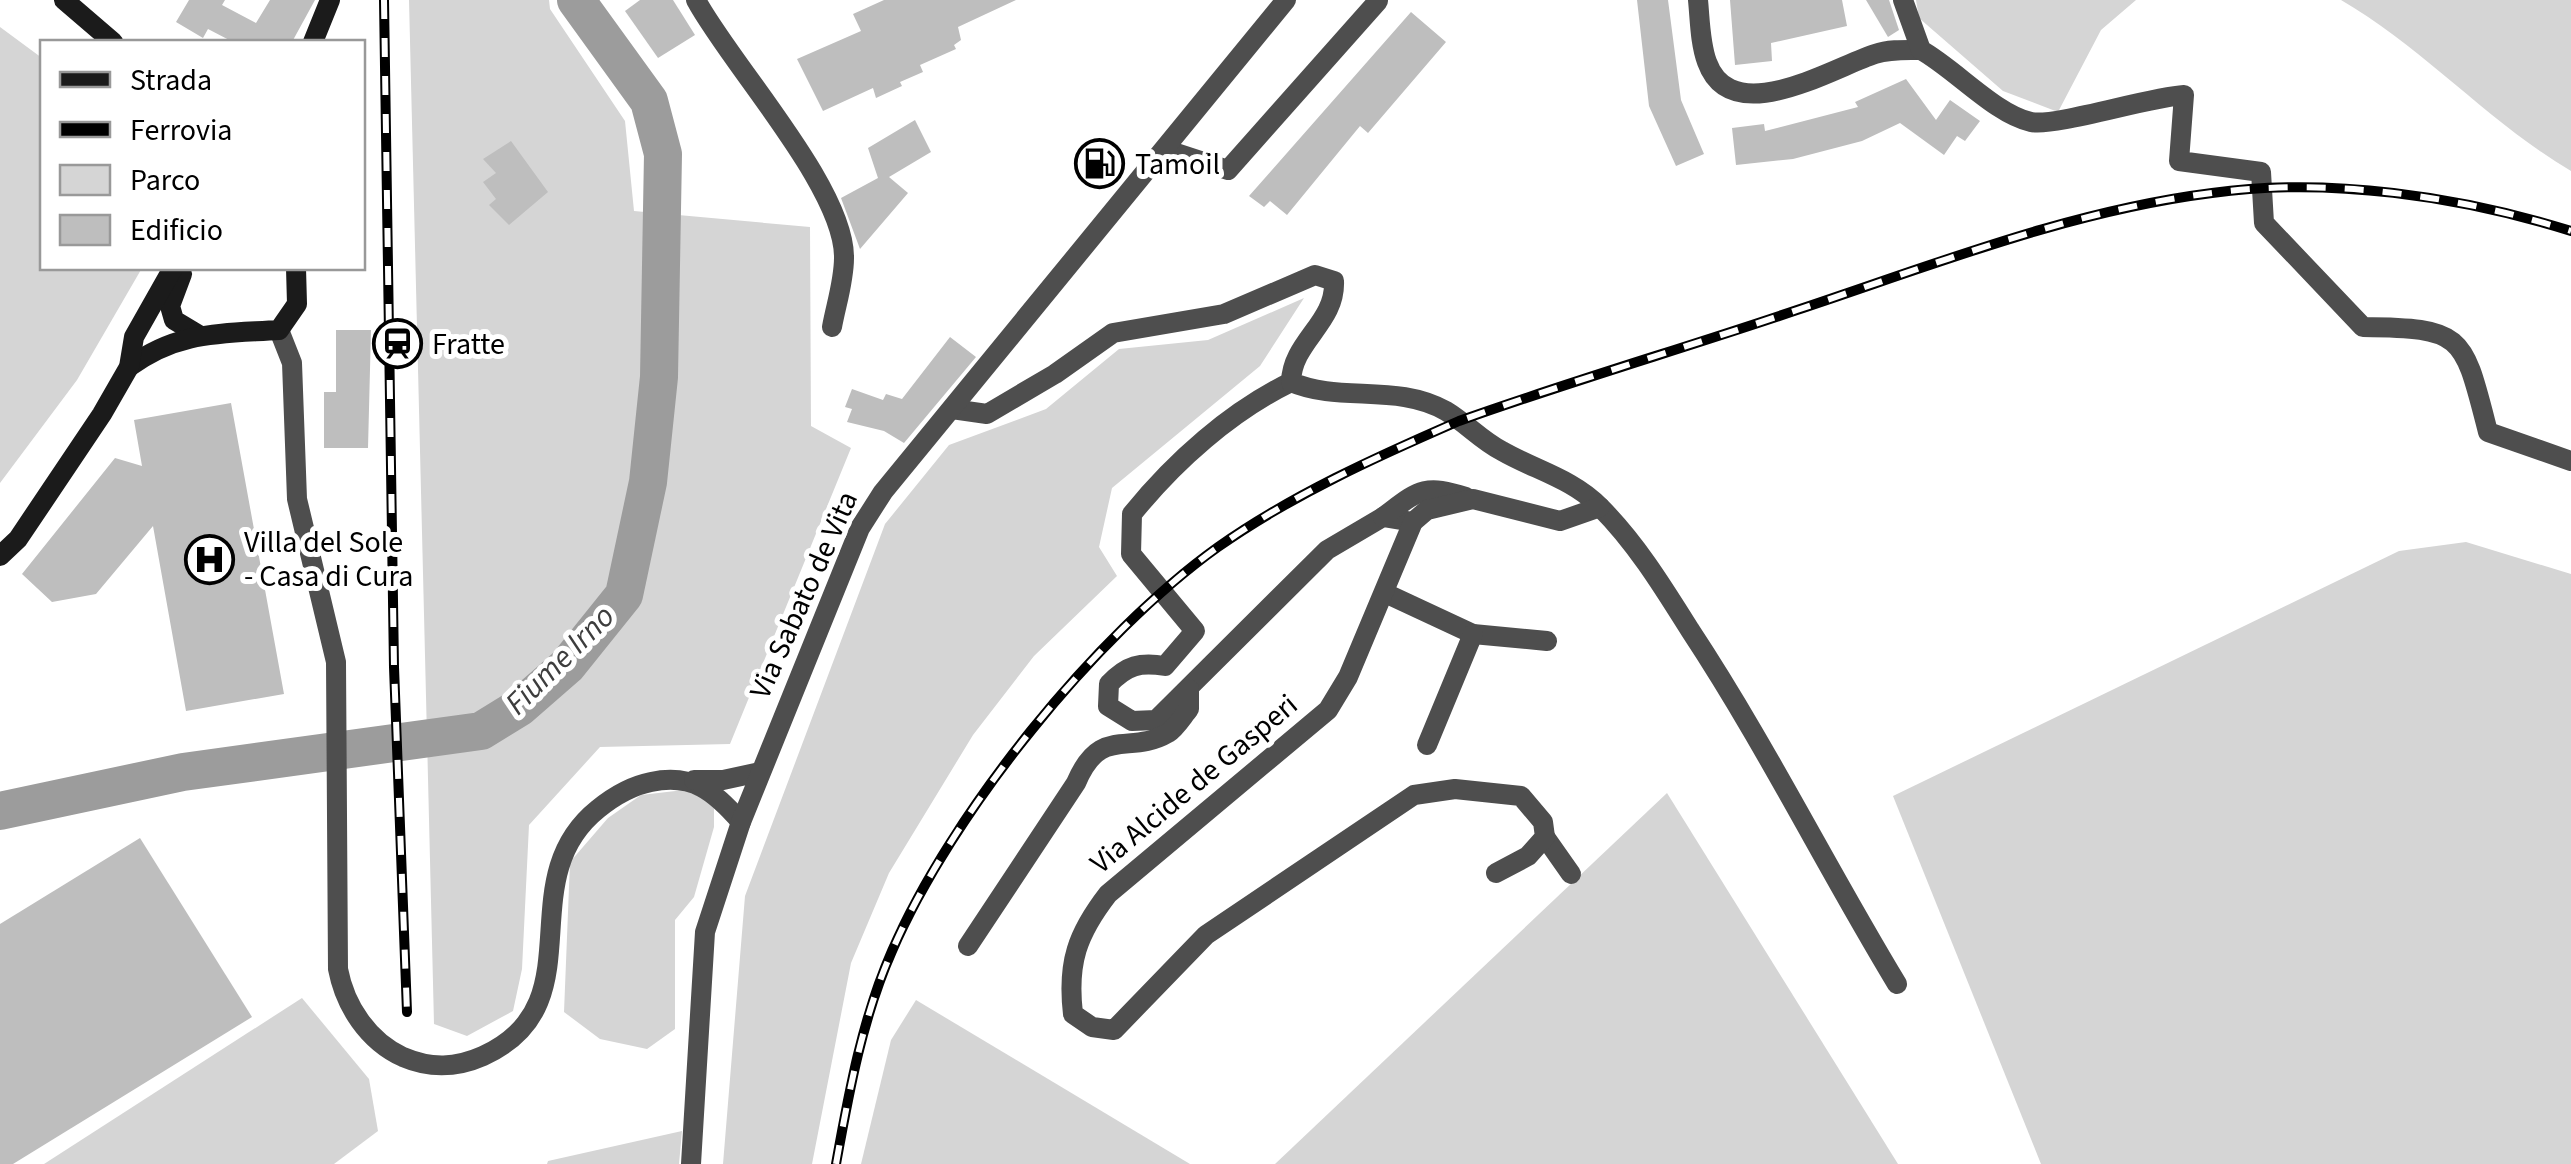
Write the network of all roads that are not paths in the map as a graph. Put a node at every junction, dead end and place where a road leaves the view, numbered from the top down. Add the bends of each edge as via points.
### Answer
1 (64, 0) edge
2 (696, 0) edge
3 (1286, 0) edge
4 (1698, 0) edge
5 (1904, 0) edge
6 (1378, 1) edge
7 (333, 4) edge
8 (112, 40) edge
9 (314, 40) edge
10 (1921, 50) junction
11 (1167, 150) junction
12 (172, 270) edge
13 (185, 270) edge
14 (296, 270) edge
15 (832, 326) dead end
16 (279, 330) junction
17 (199, 335) junction
18 (128, 367) junction
19 (1292, 382) junction
20 (952, 409) junction
21 (2571, 461) edge
22 (1472, 500) junction
23 (1600, 507) junction
24 (32, 512) junction
25 (1383, 517) junction
26 (1413, 522) junction
27 (0, 537) edge
28 (0, 556) edge
29 (1385, 593) junction
30 (1473, 634) junction
31 (1547, 642) dead end
32 (1189, 688) junction
33 (1427, 745) dead end
34 (760, 772) junction
35 (692, 780) junction
36 (741, 822) junction
37 (1546, 838) junction
38 (1496, 873) dead end
39 (1571, 874) dead end
40 (968, 946) dead end
41 (1897, 984) dead end
42 (692, 1164) edge

1 - 8 main road
2 - 15 street via 718,42 793,140 841,238 844,264
3 - 11 street, Via Sabato de Vita
4 - 10 street via 1707,63 1716,77 1748,93 1829,76 1874,54
5 - 10 street
6 - 11 street via 1228,170
7 - 9 main road
10 - 21 street via 2002,109 2034,123 2184,96 2180,161 2261,172 2264,223 2363,327 2436,330 2471,367 2488,432
11 - 20 street, Via Sabato de Vita
12 - 18 main road via 134,337
13 - 17 main road via 170,306 174,320
14 - 16 main road via 297,304
16 - 17 main road
16 - 35 street via 292,363 297,499 336,662 335,940 342,991 363,1025 393,1052 432,1066 469,1062 509,1042 537,1009 545,987 553,877 570,840 592,814 632,787
17 - 18 main road via 154,348
18 - 24 main road
19 - 20 street via 1292,367 1335,302 1334,281 1315,275 1224,314 1112,333 987,414
19 - 23 street via 1312,391 1410,396 1446,410 1498,450 1577,486
19 - 32 street via 1254,400 1204,441 1132,514 1131,554 1195,632 1165,666 1125,668 1109,684 1108,706 1132,721 1156,720
20 - 34 street, Via Sabato de Vita via 860,528
22 - 23 street via 1560,521
22 - 25 street via 1435,487
22 - 26 street via 1446,502
23 - 41 street via 1646,562 1758,736
24 - 27 main road
24 - 28 main road
25 - 26 street
25 - 32 street via 1326,550
26 - 29 street, Via Alcide de Gasperi
29 - 30 street
29 - 37 street, Via Alcide de Gasperi via 1328,710 1108,894 1080,929 1070,984 1073,1014 1092,1027 1114,1030 1206,935 1414,795 1455,789 1520,796 1543,822
30 - 31 street
30 - 33 street
32 - 40 street via 1189,709 1169,732 1106,747 1082,766
34 - 35 street
34 - 36 street, Via Sabato de Vita
35 - 36 street via 720,797
36 - 42 street, Via Sabato de Vita via 705,932
37 - 38 street
37 - 39 street

